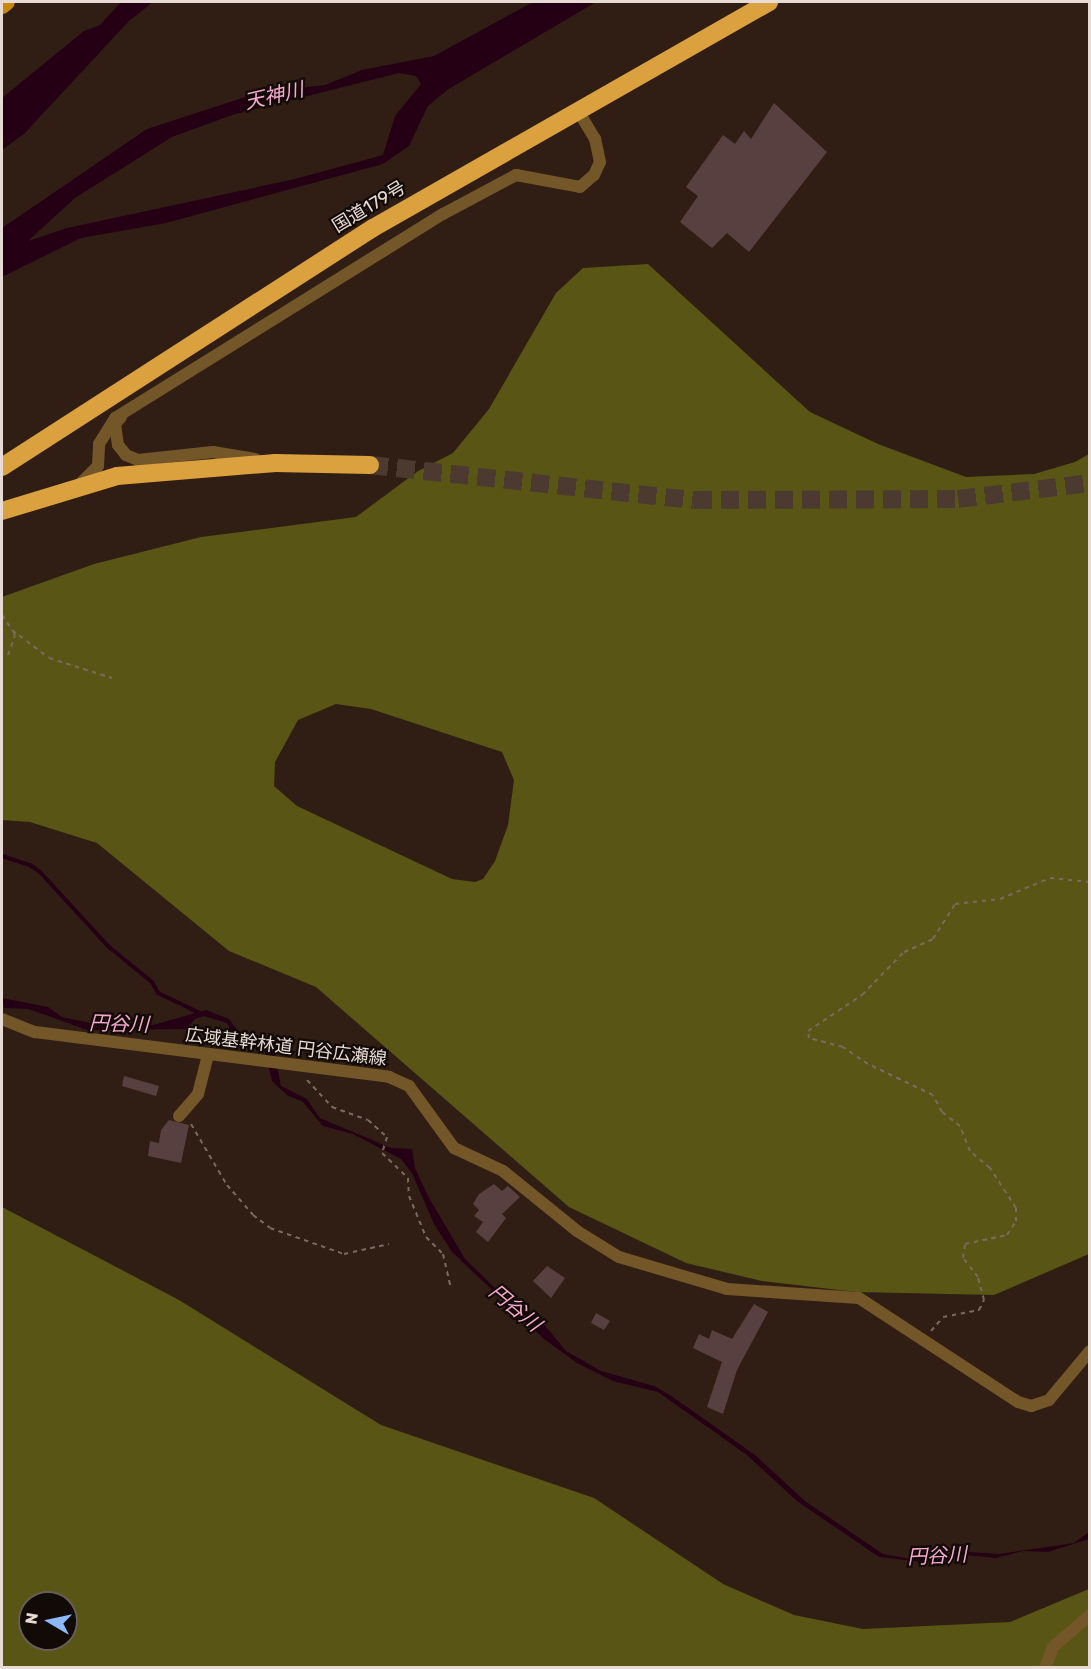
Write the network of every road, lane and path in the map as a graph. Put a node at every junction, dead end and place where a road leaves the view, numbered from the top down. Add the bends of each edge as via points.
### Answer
1 (7, 2) edge
2 (769, 2) edge
3 (2, 6) edge
4 (579, 111) junction
5 (128, 409) junction
6 (275, 463) junction
7 (370, 465) tunnel mouth
8 (2, 467) edge
9 (78, 485) junction
10 (2, 511) edge
11 (2, 615) edge
12 (12, 630) junction
13 (9, 655) dead end
14 (112, 678) dead end
15 (1089, 882) edge
16 (2, 1019) edge
17 (208, 1055) junction
18 (301, 1065) junction
19 (182, 1113) joint
20 (389, 1244) dead end
21 (450, 1285) dead end
22 (927, 1343) junction
23 (1089, 1351) edge
24 (1085, 1366) edge
25 (1089, 1615) edge
26 (1045, 1668) edge

1 - 3 main road
2 - 4 highway, 国道179号
4 - 5 street via 595,139 600,162 594,175 580,187 516,175 442,214
4 - 8 highway, 国道179号 via 373,228
5 - 6 street via 115,424 115,432 126,455 138,460 213,452
5 - 9 street via 105,429 99,444 98,466
6 - 7 highway
6 - 9 highway via 117,476
9 - 10 highway
11 - 12 path
12 - 13 path via 15,636
12 - 14 path via 49,658
15 - 22 path via 1050,878 1000,899 955,904 933,939 904,952 862,996 808,1031 809,1038 843,1047 868,1064 933,1095 942,1112 960,1126 970,1151 990,1168 1016,1208 1016,1221 1007,1235 965,1244 963,1258 978,1277 984,1300 980,1310 943,1317 933,1326
16 - 17 street, 広域基幹林道 円谷広瀬線 via 35,1032
17 - 18 street, 広域基幹林道 円谷広瀬線
17 - 19 street via 198,1094
18 - 21 path via 307,1081 332,1107 368,1120 387,1137 382,1153 408,1178 409,1196 426,1237 443,1254
18 - 22 street, 広域基幹林道 円谷広瀬線 via 364,1071 409,1086 454,1148 503,1171 577,1231 619,1257 727,1289 859,1298
19 - 20 path via 227,1185 270,1228 344,1254
22 - 24 street, 広域基幹林道 円谷広瀬線 via 1001,1393 1031,1406 1049,1400
23 - 24 street, 広域基幹林道 円谷広瀬線
25 - 26 street via 1053,1647

